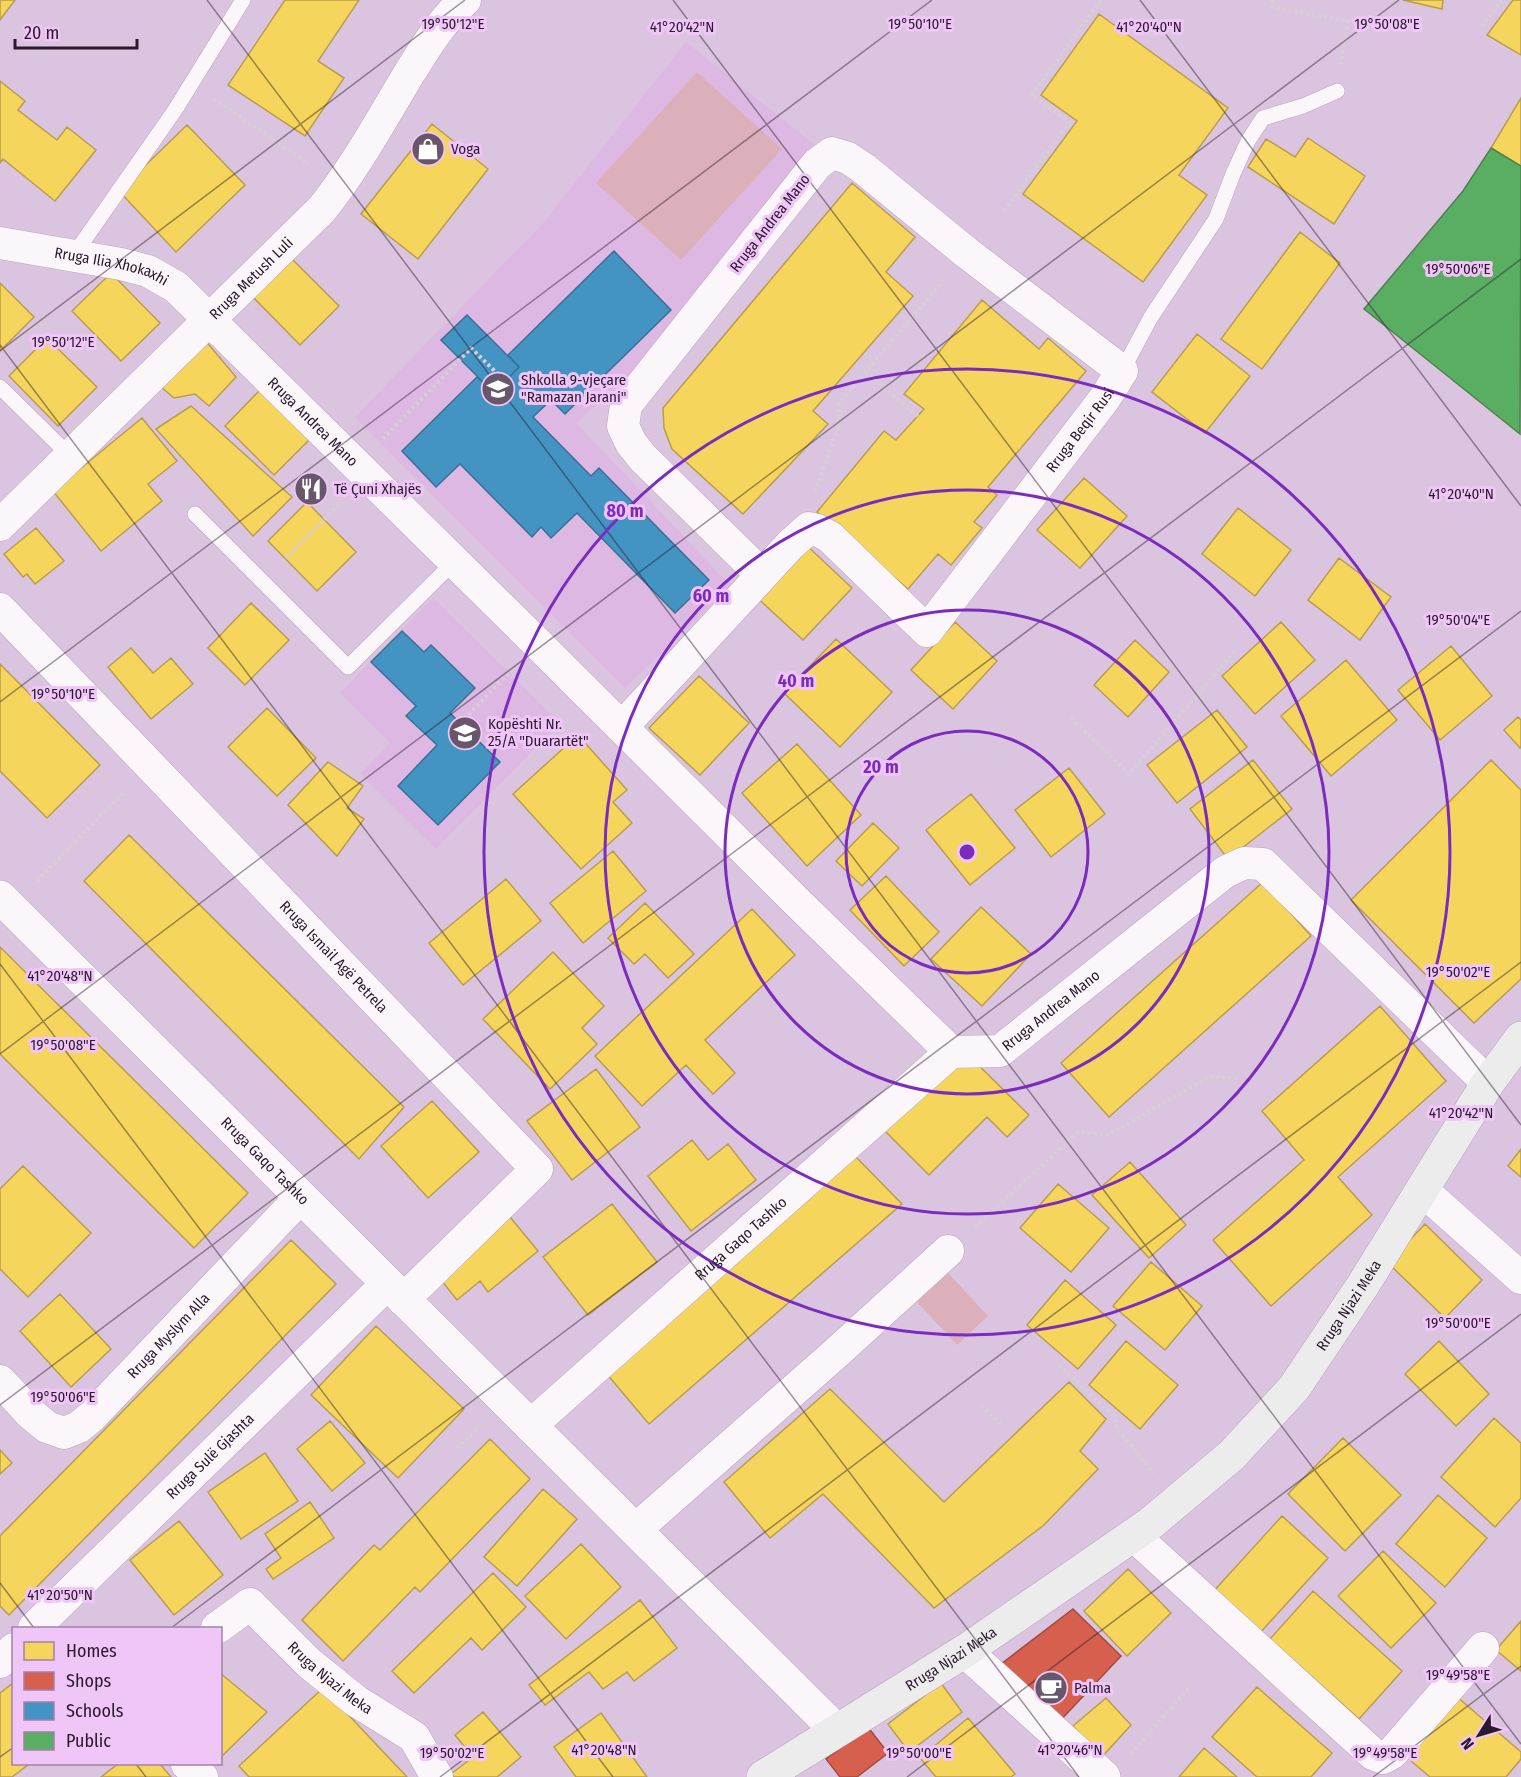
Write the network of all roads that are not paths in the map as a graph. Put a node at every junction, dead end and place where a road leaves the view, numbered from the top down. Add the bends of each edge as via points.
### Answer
1 (243, 0) edge
2 (465, 0) edge
3 (1337, 91) road end
4 (0, 243) edge
5 (73, 256) junction
6 (209, 319) junction
7 (1122, 371) junction
8 (0, 387) edge
9 (70, 456) junction
10 (195, 514) dead end
11 (0, 525) edge
12 (455, 561) junction
13 (762, 575) junction
14 (0, 609) edge
15 (622, 728) junction
16 (6, 902) edge
17 (1521, 1038) edge
18 (951, 1052) junction
19 (1488, 1083) junction
20 (1422, 1190) junction
21 (300, 1198) junction
22 (948, 1251) road end
23 (1521, 1278) edge
24 (395, 1292) junction
25 (0, 1381) edge
26 (530, 1426) junction
27 (635, 1530) junction
28 (1133, 1535) junction
29 (36, 1627) edge
30 (220, 1627) edge
31 (1483, 1648) dead end
32 (12, 1651) edge
33 (965, 1651) junction
34 (0, 1662) edge
35 (836, 1731) junction
36 (188, 1765) edge
37 (1114, 1769) edge
38 (202, 1777) edge
39 (437, 1777) edge
40 (763, 1777) edge

1 - 5 lane via 174,110
2 - 6 street, Rruga Metush Luli via 429,42 322,209
3 - 7 lane, Rruga Beqir Rusi via 1263,118 1248,141 1216,219 1151,317
4 - 5 street, Rruga Ilia Xhokaxhi
5 - 6 street, Rruga Ilia Xhokaxhi via 148,271 176,287
6 - 9 street, Rruga Metush Luli
6 - 12 street, Rruga Andrea Mano
7 - 13 street, Rruga Beqir Rusi via 1106,398 927,631 830,537 817,530 809,528 800,534
7 - 13 street, Rruga Andrea Mano via 863,168 832,153 817,164 626,405 623,426 643,458
8 - 9 lane
9 - 11 street, Rruga Metush Luli
10 - 12 lane via 348,667
12 - 15 street, Rruga Andrea Mano
13 - 15 street
14 - 24 street, Rruga Ismail Agë Petrela via 537,1169
15 - 18 street, Rruga Andrea Mano
16 - 21 street, Rruga Gaqo Tashko
17 - 19 main road, Rruga Njazi Meka
18 - 19 street, Rruga Andrea Mano via 1000,1051 1225,872 1244,863 1263,864
18 - 26 street, Rruga Gaqo Tashko
19 - 20 main road, Rruga Njazi Meka
20 - 23 street
20 - 28 main road, Rruga Njazi Meka via 1294,1388 1232,1455
21 - 24 street, Rruga Gaqo Tashko
21 - 25 street, Rruga Myslym Alla via 79,1427 64,1433 47,1426
22 - 27 street
24 - 26 street, Rruga Gaqo Tashko
24 - 29 street, Rruga Sulë Gjashta
26 - 27 street, Rruga Gaqo Tashko
27 - 35 street, Rruga Gaqo Tashko
28 - 31 street via 1373,1754 1383,1758 1392,1753
28 - 33 main road, Rruga Njazi Meka
30 - 39 street, Rruga Njazi Meka via 250,1604 309,1664 356,1701 414,1737
32 - 34 street
33 - 35 main road, Rruga Njazi Meka
33 - 37 street
35 - 40 main road, Rruga Njazi Meka
36 - 38 street

